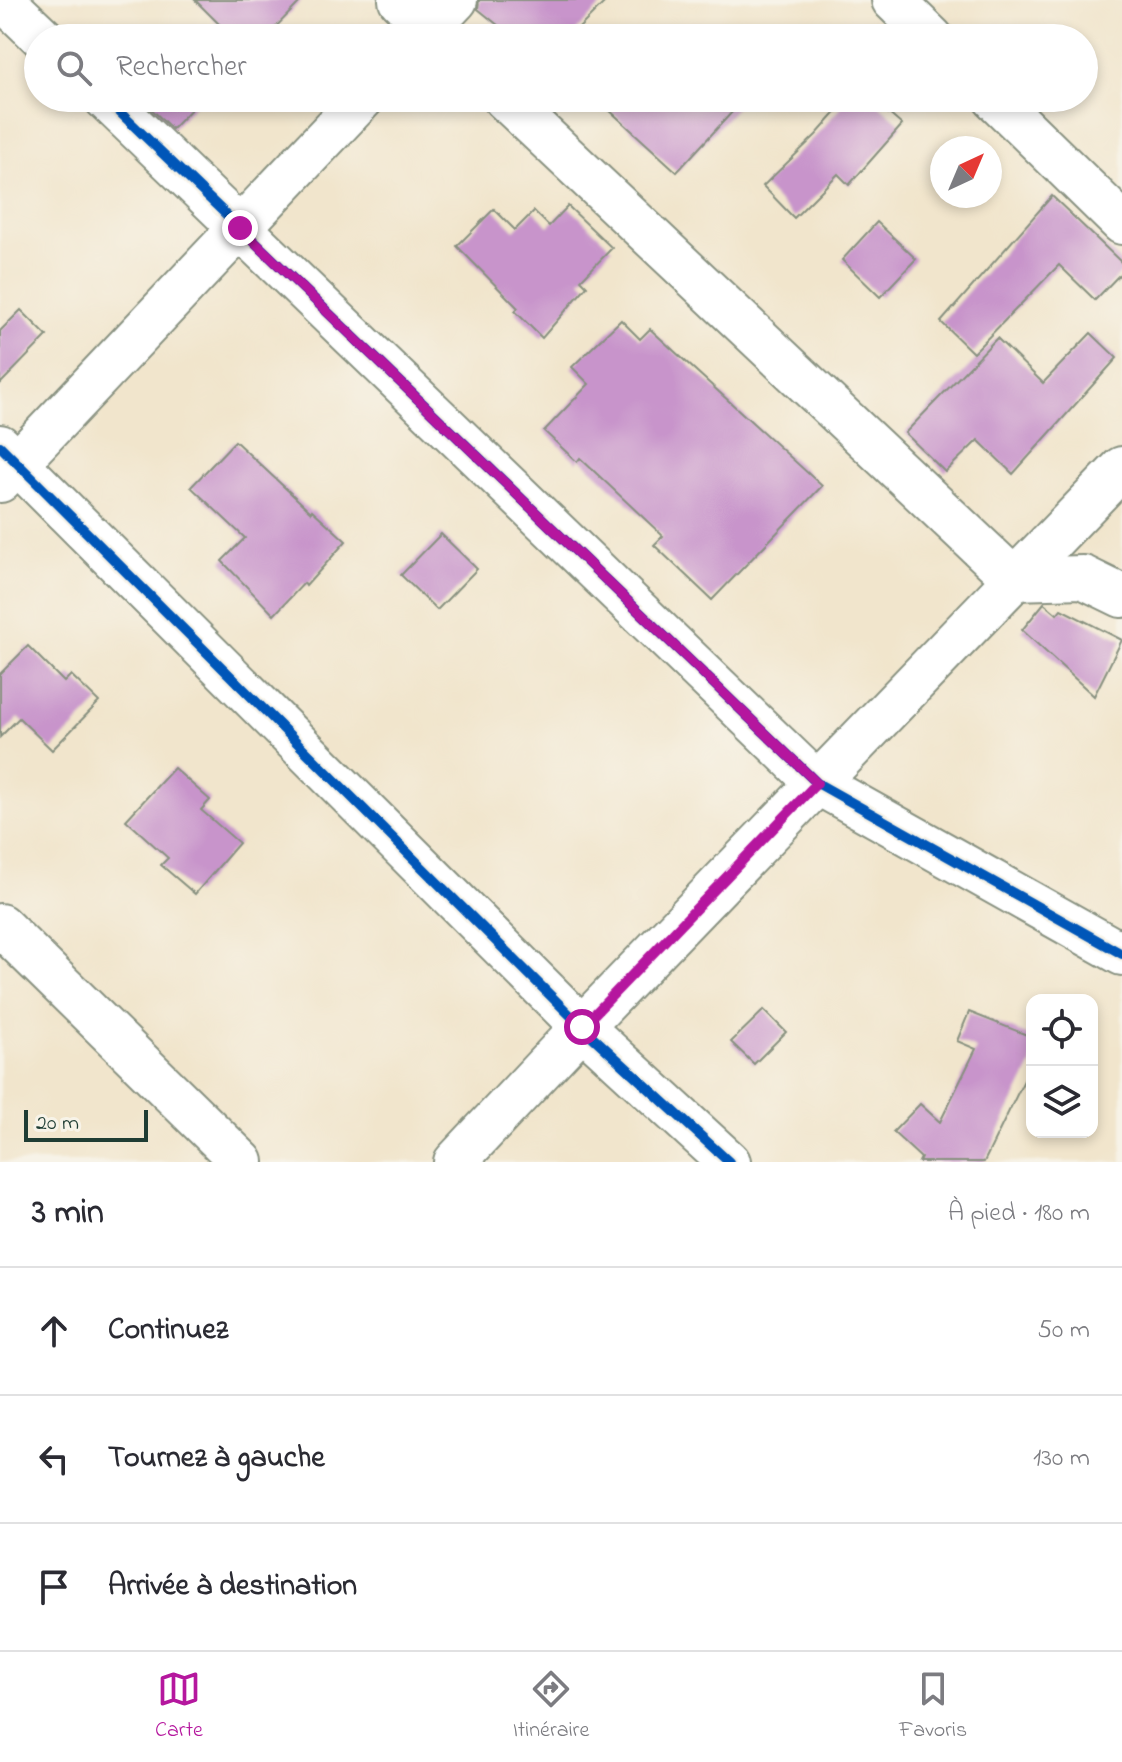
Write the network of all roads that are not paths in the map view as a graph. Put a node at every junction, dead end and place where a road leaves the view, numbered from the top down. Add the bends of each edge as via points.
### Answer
1 (3, 0) edge
2 (400, 0) edge
3 (893, 0) edge
4 (28, 24) edge
5 (433, 24) edge
6 (918, 24) edge
7 (120, 112) edge
8 (350, 112) edge
9 (519, 112) edge
10 (1008, 112) edge
11 (1122, 223) edge
12 (240, 228) junction
13 (6, 463) edge
14 (1122, 468) edge
15 (1014, 579) junction
16 (1122, 596) edge
17 (817, 783) junction
18 (0, 925) edge
19 (1122, 954) edge
20 (582, 1027) junction
21 (242, 1162) edge
22 (455, 1162) edge
23 (729, 1162) edge

1 - 4 street
2 - 5 street
3 - 6 street
7 - 12 street
8 - 12 street
9 - 15 street
10 - 11 street
12 - 13 street
12 - 17 street
13 - 20 street
14 - 15 street
15 - 16 street via 1083,577
15 - 17 street
17 - 19 street
17 - 20 street
18 - 21 street
20 - 22 street
20 - 23 street

